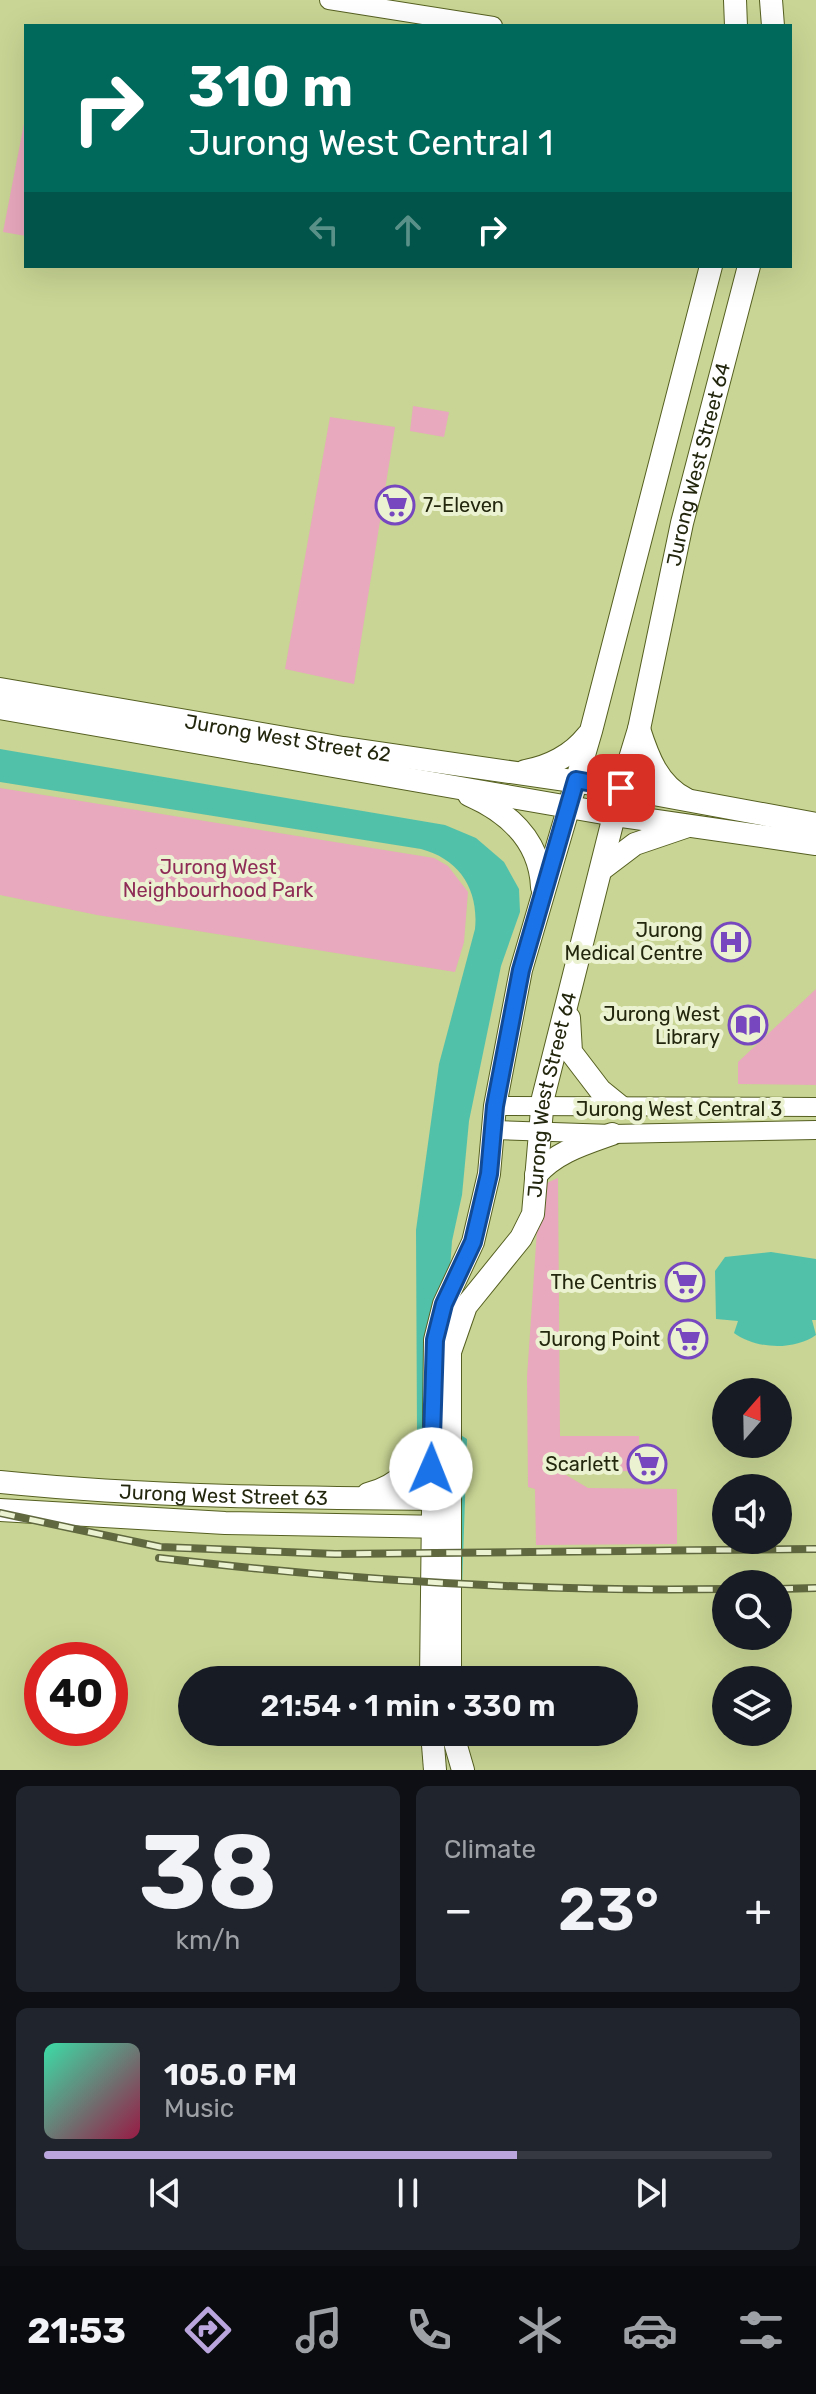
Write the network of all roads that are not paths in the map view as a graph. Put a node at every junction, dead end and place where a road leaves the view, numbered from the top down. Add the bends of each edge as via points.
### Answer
1 (329, 0) edge
2 (735, 0) edge
3 (771, 0) edge
4 (480, 24) edge
5 (736, 24) edge
6 (773, 24) edge
7 (710, 268) edge
8 (748, 268) edge
9 (0, 689) edge
10 (0, 708) edge
11 (639, 729) junction
12 (591, 731) junction
13 (512, 772) junction
14 (576, 780) junction
15 (454, 787) junction
16 (621, 788) junction
17 (569, 805) junction
18 (693, 814) junction
19 (615, 815) junction
20 (816, 824) edge
21 (816, 844) edge
22 (602, 869) junction
23 (543, 901) junction
24 (567, 997) junction
25 (495, 1106) junction
26 (542, 1106) junction
27 (621, 1107) junction
28 (816, 1107) edge
29 (494, 1130) junction
30 (816, 1130) edge
31 (540, 1132) junction
32 (612, 1134) junction
33 (536, 1175) junction
34 (432, 1433) junction
35 (0, 1482) edge
36 (347, 1499) junction
37 (441, 1499) junction
38 (0, 1510) edge
39 (440, 1526) junction
40 (432, 1666) edge
41 (449, 1666) edge
42 (433, 1746) edge
43 (456, 1746) edge
44 (435, 1770) edge
45 (463, 1770) edge

1 - 4 street
2 - 5 street
3 - 6 street
7 - 12 street, Jurong West Street 64
8 - 11 street, Jurong West Street 64 via 672,564
9 - 13 street, Jurong West Street 62
10 - 15 street, Jurong West Street 62
11 - 16 street, Jurong West Street 64
11 - 18 street via 656,771
12 - 13 street via 576,750 561,758
12 - 14 street, Jurong West Street 64
13 - 14 street, Jurong West Street 62
14 - 16 street, Jurong West Street 62
14 - 17 street, Jurong West Street 64
15 - 17 street, Jurong West Street 62
15 - 23 street via 486,802 527,835 539,861
16 - 18 street, Jurong West Street 62
16 - 19 street, Jurong West Street 64
17 - 19 street, Jurong West Street 62
17 - 23 street, Jurong West Street 64
18 - 19 street, Jurong West Street 62
18 - 20 street
18 - 21 street
18 - 22 street via 635,844
19 - 22 street, Jurong West Street 64
22 - 24 street, Jurong West Street 64
23 - 25 street, Jurong West Street 64 via 521,970
24 - 26 street, Jurong West Street 64
24 - 27 street via 571,1052 600,1090
25 - 26 street, Jurong West Central 3
25 - 29 street, Jurong West Street 64
26 - 27 street, Jurong West Central 3
26 - 31 street, Jurong West Street 64
27 - 28 street, Jurong West Central 3
29 - 31 street, Jurong West Central 3
29 - 34 street, Jurong West Street 64 via 473,1242 444,1304 435,1340
30 - 32 street, Jurong West Central 3
31 - 32 street, Jurong West Central 3
31 - 33 street, Jurong West Street 64
32 - 33 street via 566,1152
33 - 37 street, Jurong West Street 64 via 533,1214 466,1306 450,1352
34 - 36 street via 421,1457 400,1480 388,1489
34 - 37 street, Jurong West Street 64
35 - 36 street, Jurong West Street 63
36 - 37 street, Jurong West Street 63
37 - 39 street, Jurong West Street 64
38 - 39 street, Jurong West Street 63 via 225,1523
39 - 40 street, Jurong West Street 64
39 - 41 street, Jurong West Street 64
42 - 44 street
43 - 45 street

